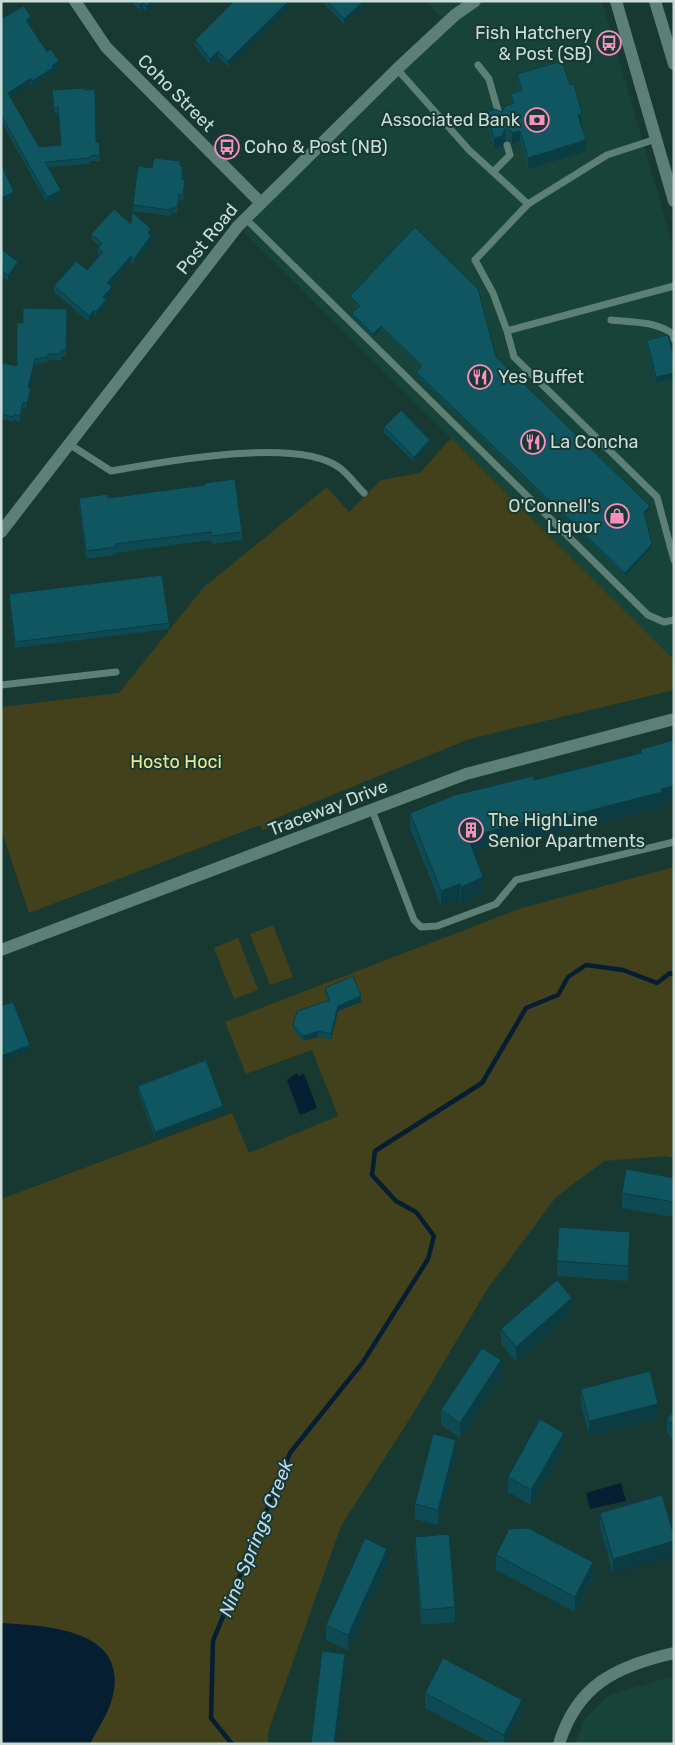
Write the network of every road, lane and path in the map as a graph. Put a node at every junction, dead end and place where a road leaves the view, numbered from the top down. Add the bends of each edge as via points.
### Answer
1 (75, 1) edge
2 (616, 1) edge
3 (655, 1) edge
4 (467, 3) edge
5 (674, 64) edge
6 (478, 65) dead end
7 (397, 70) junction
8 (500, 118) edge
9 (656, 139) junction
10 (508, 145) edge
11 (493, 172) junction
12 (674, 201) edge
13 (262, 202) junction
14 (528, 204) junction
15 (245, 218) junction
16 (674, 286) edge
17 (611, 320) dead end
18 (507, 331) junction
19 (674, 339) edge
20 (69, 444) junction
21 (364, 493) dead end
22 (1, 532) edge
23 (674, 560) edge
24 (674, 620) edge
25 (116, 672) dead end
26 (1, 685) edge
27 (674, 719) edge
28 (372, 810) junction
29 (674, 842) edge
30 (1, 950) edge
31 (674, 1653) edge
32 (559, 1744) edge

1 - 13 street, Coho Street via 106,47
2 - 9 street
3 - 5 street
4 - 7 street, Post Road
6 - 8 lane via 489,79
7 - 11 lane
7 - 13 street, Post Road
9 - 12 street
9 - 14 lane via 607,155
10 - 11 lane via 510,155
11 - 14 lane
13 - 15 street, Post Road
14 - 18 lane via 475,260 493,293
15 - 20 street, Post Road
15 - 24 lane via 648,615 664,622
16 - 18 lane
17 - 19 lane via 665,328
18 - 23 lane via 514,357 658,497
20 - 21 lane via 110,471 185,458 295,452 340,468
20 - 22 street, Post Road
25 - 26 lane
27 - 28 street, Traceway Drive via 466,774
28 - 29 lane via 414,920 421,927 437,926 496,904 516,880
28 - 30 street, Traceway Drive
31 - 32 street via 645,1660 598,1682 571,1712

